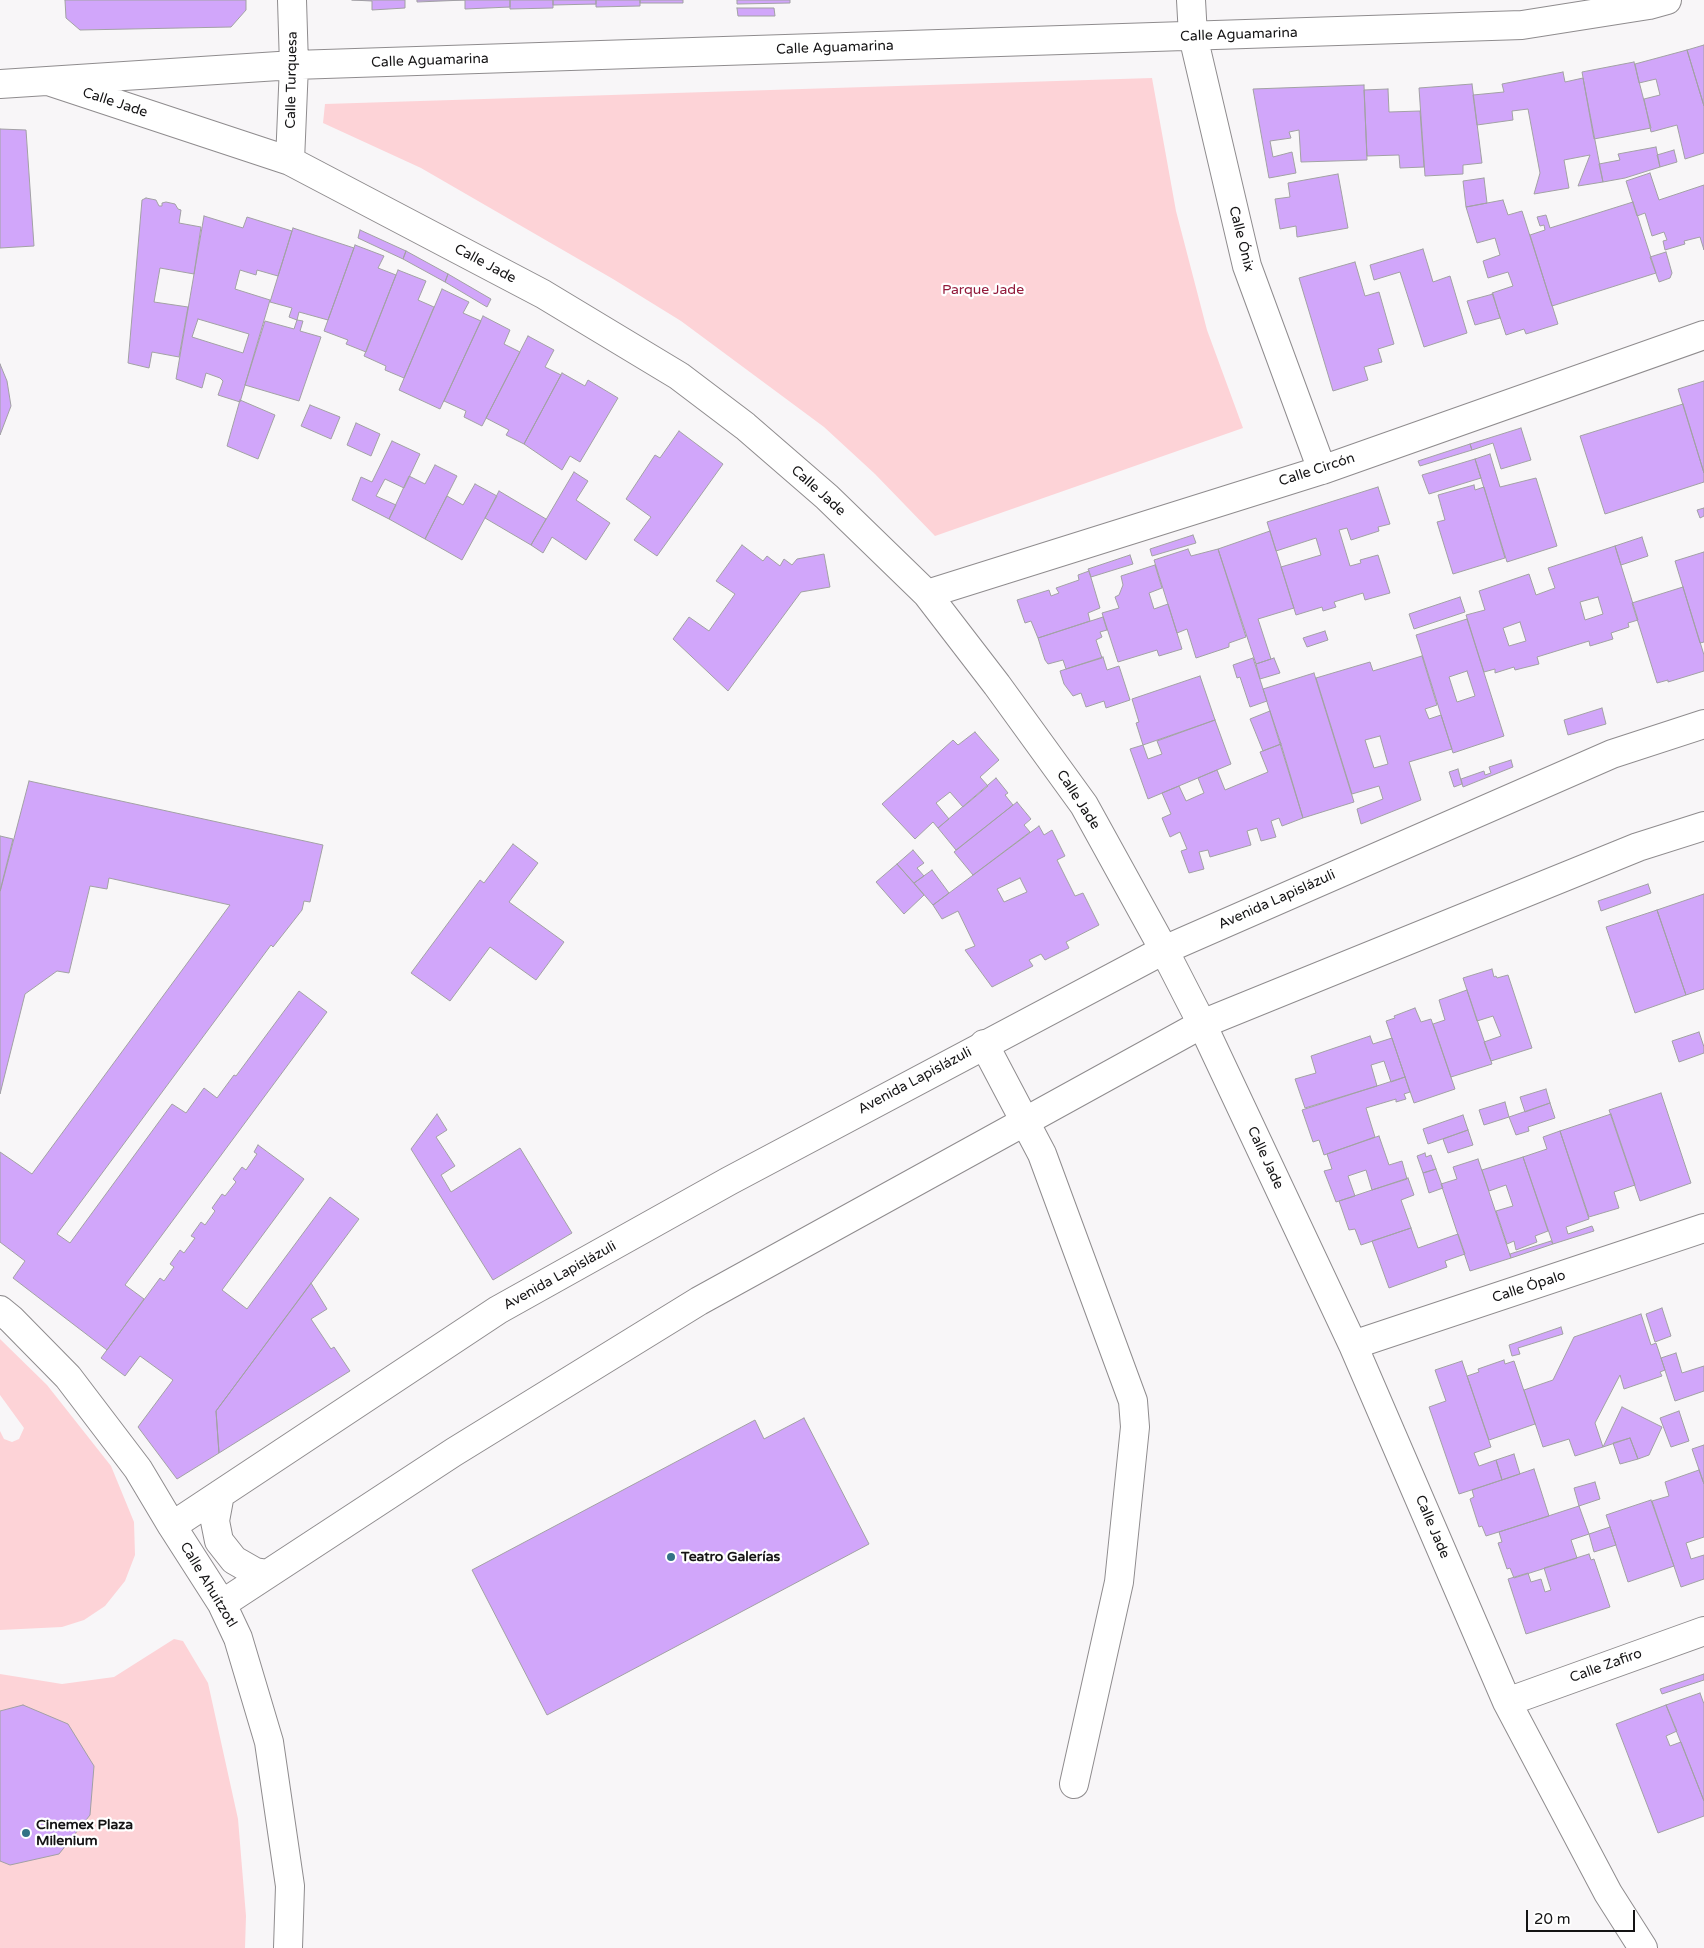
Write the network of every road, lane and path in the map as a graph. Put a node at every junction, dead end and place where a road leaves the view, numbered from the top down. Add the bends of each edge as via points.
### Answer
1 (292, 0) edge
2 (1192, 0) edge
3 (1668, 0) edge
4 (1193, 36) junction
5 (294, 65) junction
6 (51, 82) junction
7 (0, 84) edge
8 (290, 161) junction
9 (1704, 335) edge
10 (1322, 470) junction
11 (927, 594) junction
12 (1704, 724) edge
13 (1704, 826) edge
14 (1164, 950) junction
15 (1202, 1024) junction
16 (984, 1044) junction
17 (1025, 1121) junction
18 (1704, 1228) edge
19 (0, 1310) edge
20 (1354, 1345) junction
21 (220, 1494) junction
22 (172, 1526) junction
23 (268, 1574) junction
24 (222, 1604) junction
25 (1704, 1631) edge
26 (1507, 1702) junction
27 (1074, 1784) dead end
28 (288, 1948) edge
29 (1643, 1948) edge

1 - 5 street, Calle Turquesa
2 - 4 street, Calle Ónix
3 - 4 street, Calle Aguamarina via 1649,6 1522,24
4 - 5 street, Calle Aguamarina
4 - 10 street, Calle Ónix via 1247,266
5 - 6 street, Calle Aguamarina
5 - 8 street, Calle Turquesa
6 - 7 street, Calle Aguamarina
6 - 8 street, Calle Jade
8 - 11 street, Calle Jade via 543,294 679,376 745,426 827,498
9 - 10 street, Calle Circón
10 - 11 street, Calle Circón
11 - 14 street, Calle Jade via 1084,805
12 - 14 street, Avenida Lapislázuli via 1612,754
13 - 15 street via 1638,847
14 - 15 street, Calle Jade
14 - 16 street, Avenida Lapislázuli
15 - 17 street
15 - 20 street, Calle Jade
16 - 17 street
16 - 21 street, Avenida Lapislázuli via 498,1310
17 - 23 street via 699,1300 454,1452
17 - 27 street via 1042,1154 1133,1401 1135,1427 1119,1582
18 - 20 street, Calle Ópalo
19 - 22 street, Calle Ahuítzotl via 68,1377 138,1469
20 - 26 street, Calle Jade
21 - 22 street, Avenida Lapislázuli
21 - 23 street via 215,1521 219,1542 234,1560 255,1572
22 - 24 street, Calle Ahuítzotl
23 - 24 street
24 - 28 street, Calle Ahuítzotl via 238,1638 269,1742 290,1886
25 - 26 street, Calle Zafiro
26 - 29 street, Calle Jade via 1608,1893

